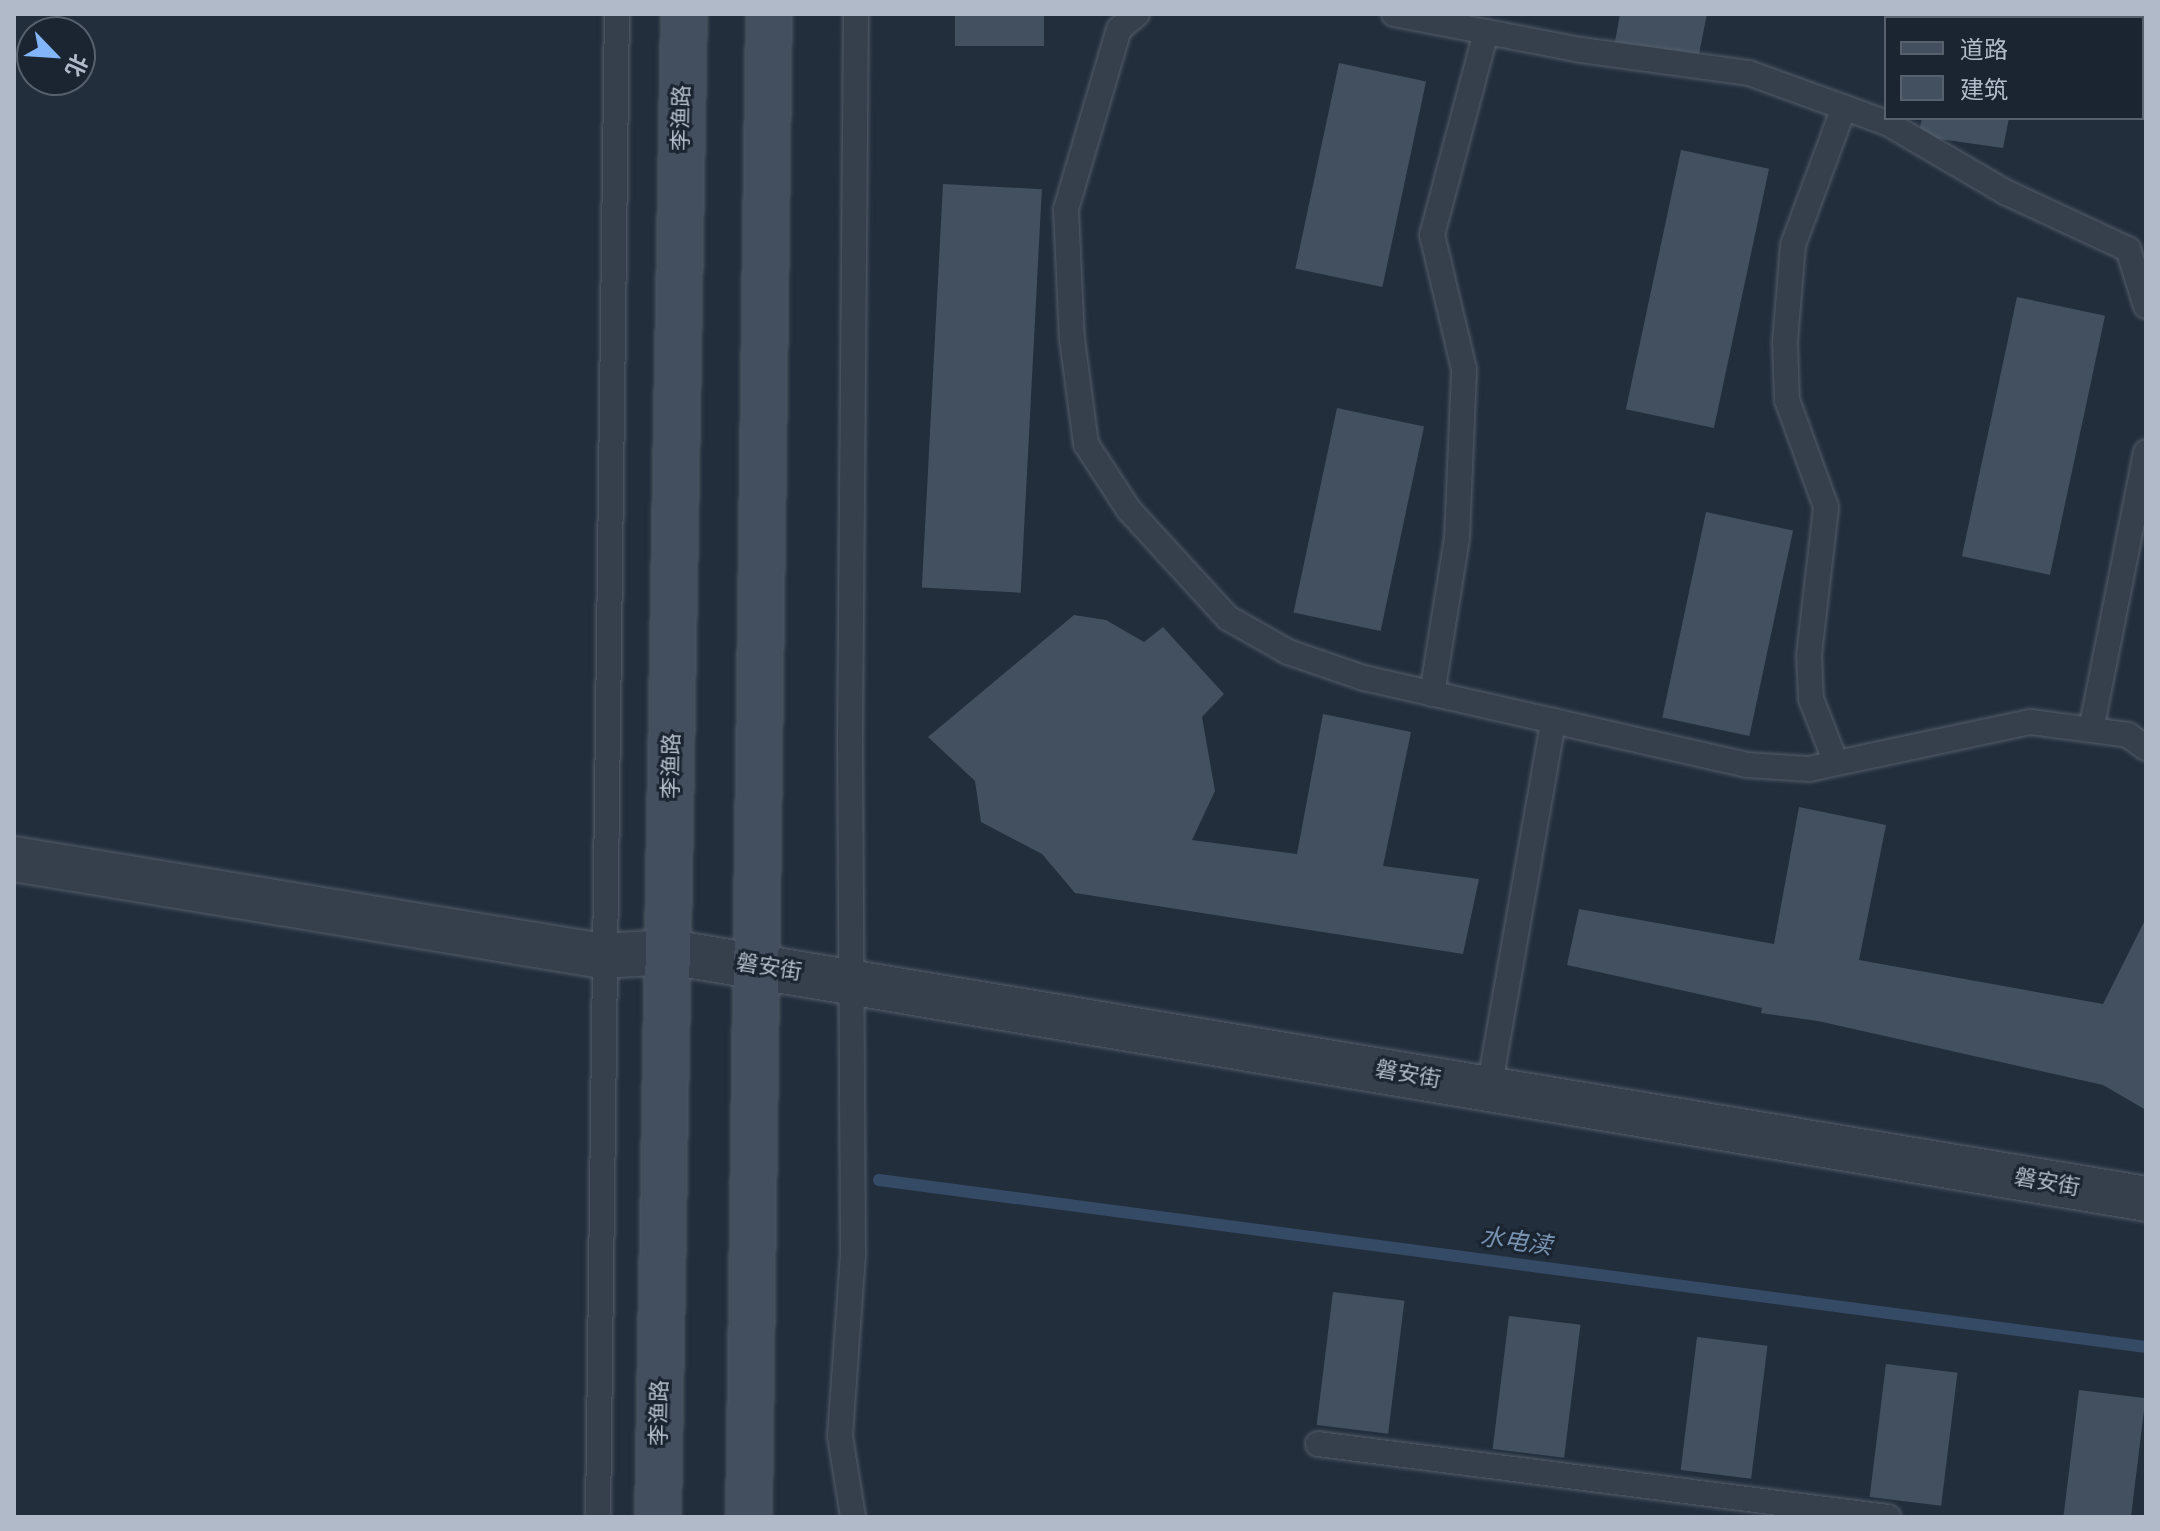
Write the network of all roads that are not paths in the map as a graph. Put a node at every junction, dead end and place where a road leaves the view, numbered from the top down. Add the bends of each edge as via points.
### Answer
1 (617, 14) edge
2 (684, 14) edge
3 (769, 14) edge
4 (856, 14) edge
5 (1137, 14) edge
6 (1394, 14) edge
7 (1486, 32) junction
8 (1844, 107) junction
9 (2146, 306) edge
10 (2146, 452) edge
11 (1432, 694) junction
12 (1553, 721) junction
13 (2091, 730) junction
14 (2146, 748) edge
15 (1836, 763) junction
16 (14, 859) edge
17 (669, 952) junction
18 (602, 956) junction
19 (759, 966) junction
20 (851, 981) junction
21 (1489, 1089) junction
22 (2146, 1199) edge
23 (1318, 1444) dead end
24 (598, 1517) edge
25 (658, 1517) edge
26 (749, 1517) edge
27 (853, 1517) edge
28 (1888, 1517) edge

1 - 18 lane
2 - 17 main road, 李渔路
3 - 19 main road
4 - 20 lane
5 - 11 lane via 1119,29 1066,209 1072,339 1086,444 1145,530 1228,618 1288,652
6 - 7 lane
7 - 8 lane via 1749,73
7 - 11 lane via 1432,235 1464,369 1457,538
8 - 9 lane via 1887,123 2005,192 2128,249
8 - 15 lane via 1793,245 1785,342 1787,400 1826,507 1809,655 1811,699
10 - 13 lane
11 - 12 lane
12 - 15 lane via 1747,765 1809,769
12 - 21 lane
13 - 14 lane via 2128,735
13 - 15 lane via 2031,722
16 - 18 street, 磐安街
17 - 18 street, 磐安街
17 - 19 street, 磐安街
17 - 25 main road, 李渔路
18 - 24 lane
19 - 20 street, 磐安街
19 - 26 main road
20 - 21 street, 磐安街
20 - 27 lane via 853,1256 840,1436
21 - 22 street, 磐安街
23 - 28 lane

